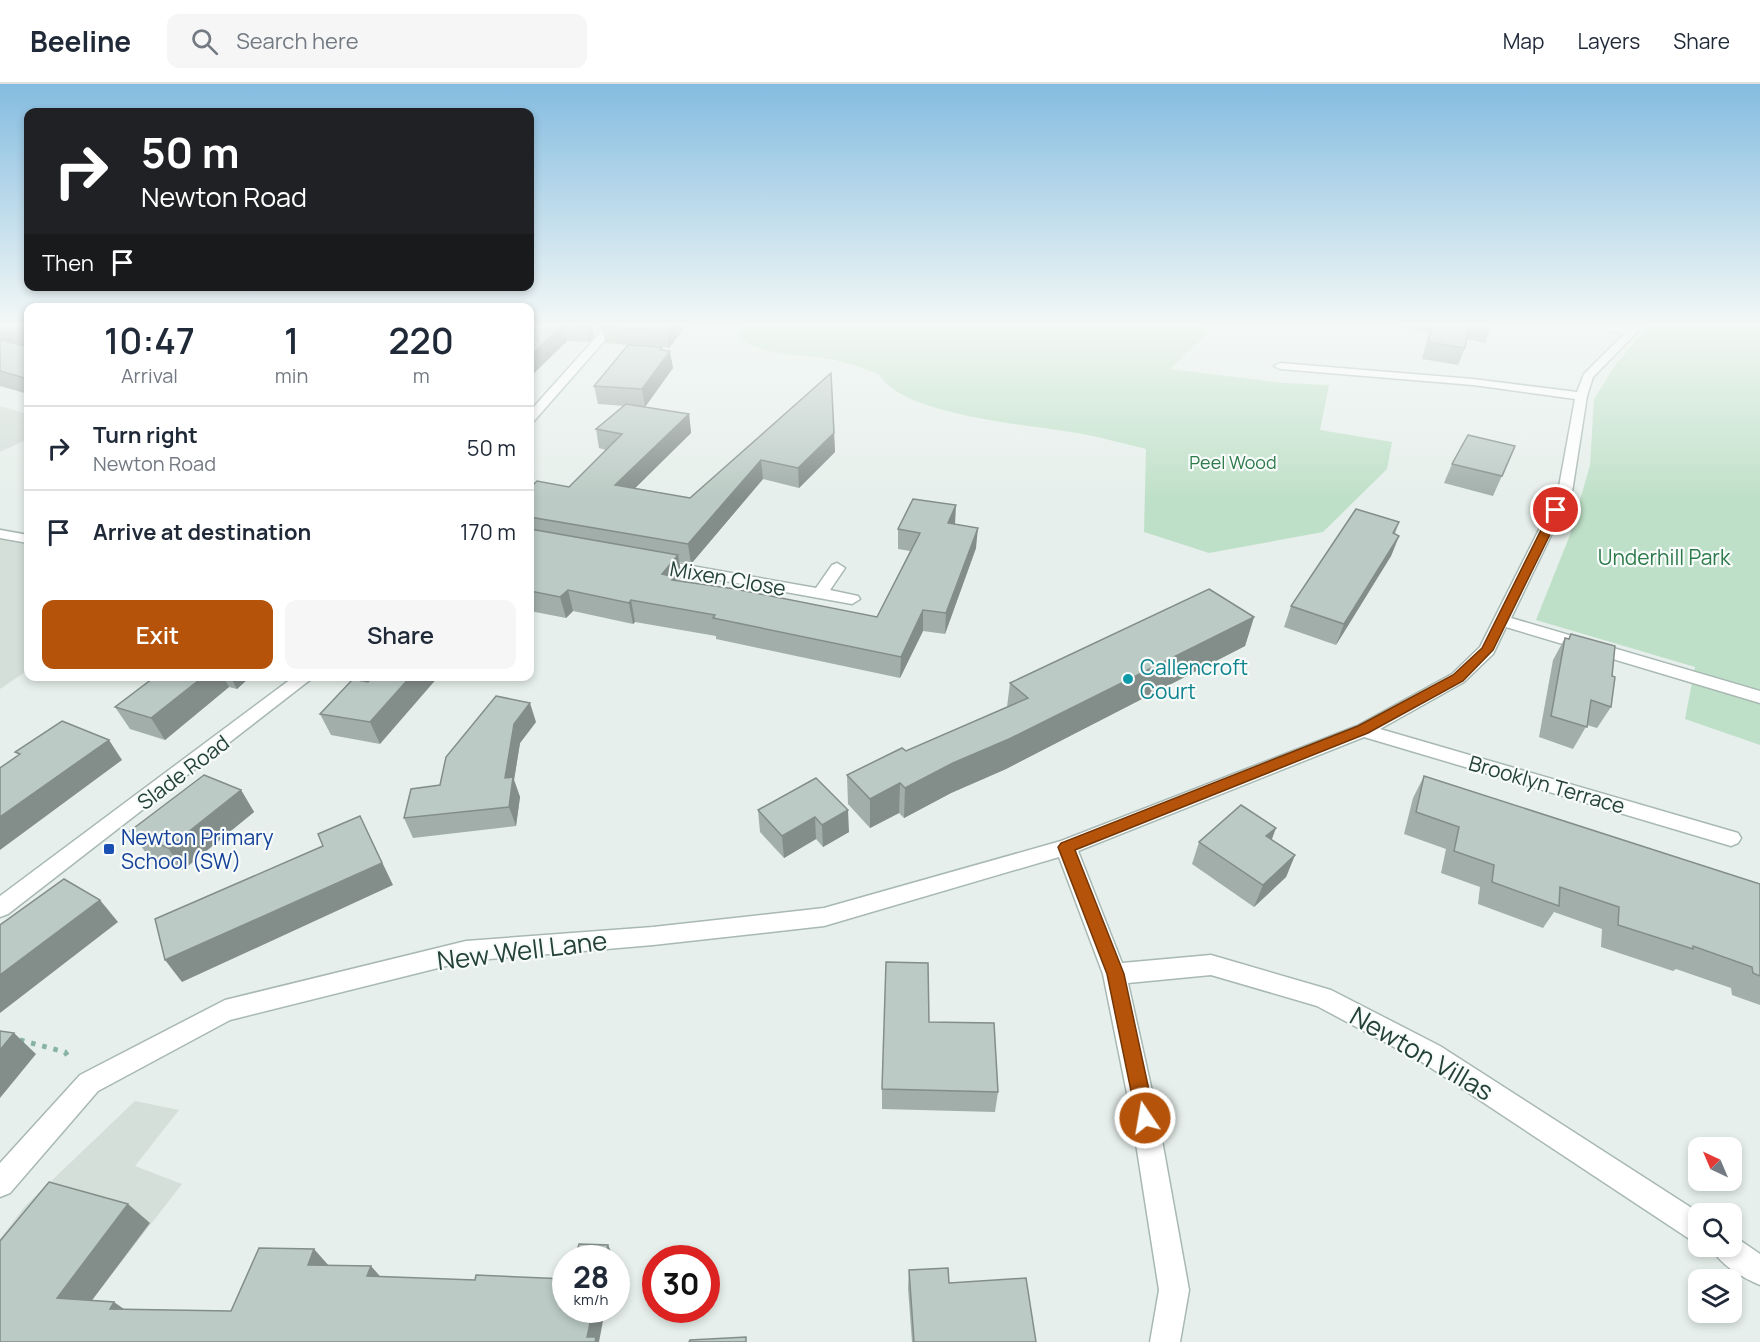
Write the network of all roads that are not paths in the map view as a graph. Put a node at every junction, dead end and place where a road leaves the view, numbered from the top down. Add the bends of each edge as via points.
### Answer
1 (561, 382) edge
2 (1469, 382) edge
3 (1586, 382) edge
4 (1581, 396) junction
5 (534, 413) edge
6 (0, 534) edge
7 (24, 538) edge
8 (646, 563) edge
9 (837, 568) dead end
10 (820, 594) junction
11 (852, 599) dead end
12 (1502, 621) junction
13 (300, 681) edge
14 (1760, 697) edge
15 (1363, 730) junction
16 (1731, 838) dead end
17 (1066, 847) junction
18 (0, 908) edge
19 (1116, 974) junction
20 (0, 1183) edge
21 (1688, 1221) edge
22 (1741, 1257) edge
23 (1760, 1270) edge
24 (1165, 1342) edge

1 - 5 street
2 - 4 street
3 - 4 street, New Well Lane
4 - 12 street, New Well Lane via 1565,492
6 - 7 street
8 - 10 street, Mixen Close
9 - 10 street
10 - 11 street, Mixen Close
12 - 14 street
12 - 15 street, New Well Lane via 1487,650 1458,678
13 - 18 street, Slade Road
15 - 16 street, Brooklyn Terrace
15 - 17 street, New Well Lane
17 - 19 street
17 - 20 street, New Well Lane via 824,917 466,951 225,1011 89,1083
19 - 21 street, Newton Villas via 1211,965 1323,997 1431,1054
19 - 24 street via 1174,1290
22 - 23 street

